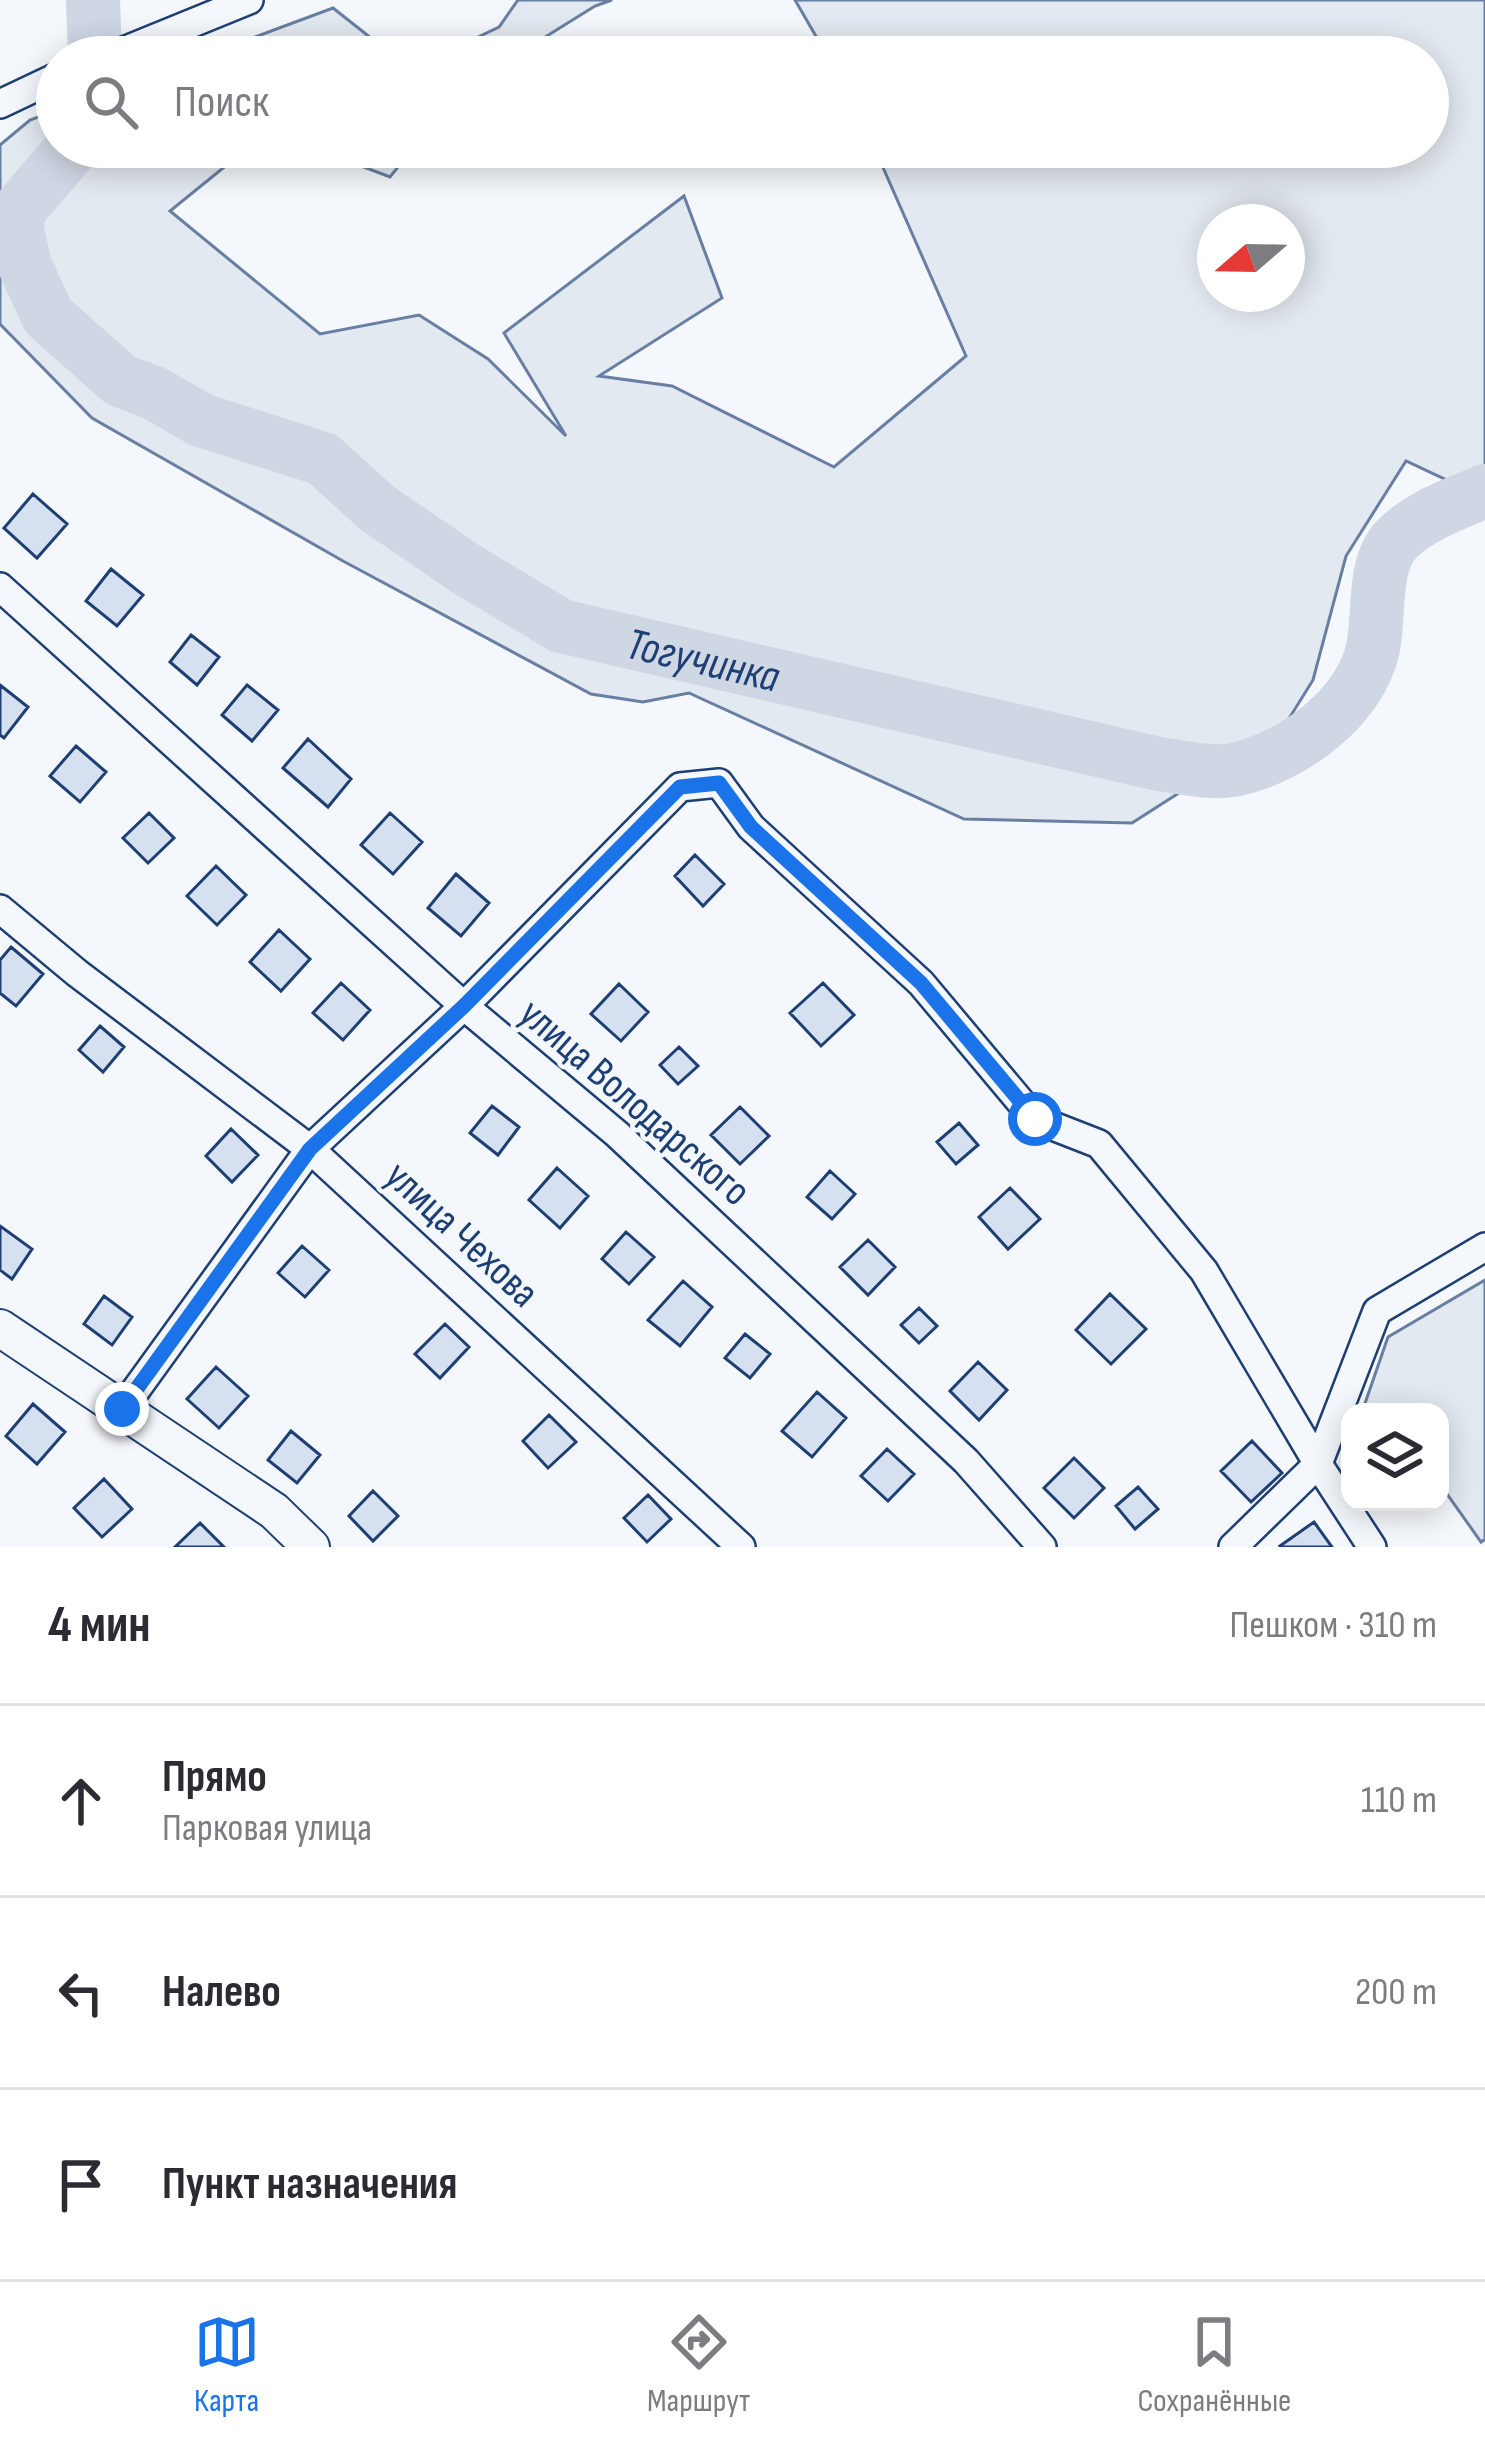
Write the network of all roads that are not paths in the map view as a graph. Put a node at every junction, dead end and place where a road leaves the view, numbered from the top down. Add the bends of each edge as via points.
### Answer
1 (249, 0) edge
2 (161, 36) edge
3 (36, 87) edge
4 (0, 104) edge
5 (0, 587) edge
6 (0, 909) edge
7 (464, 1006) junction
8 (310, 1149) junction
9 (1485, 1246) edge
10 (0, 1328) edge
11 (122, 1409) junction
12 (1318, 1465) junction
13 (311, 1547) edge
14 (740, 1547) edge
15 (1042, 1547) edge
16 (1233, 1547) edge
17 (1372, 1547) edge

1 - 2 street
3 - 4 street
5 - 7 street, улица Володарского
6 - 8 street, улица Чехова
7 - 8 street
7 - 12 street via 680,787 719,783 751,827 921,983 1035,1119 1099,1144 1204,1271
7 - 15 street, улица Володарского via 617,1133 966,1461
8 - 11 street
8 - 14 street, улица Чехова
9 - 12 street via 1377,1311
10 - 11 main road
11 - 13 main road via 274,1511
12 - 16 street
12 - 17 street

